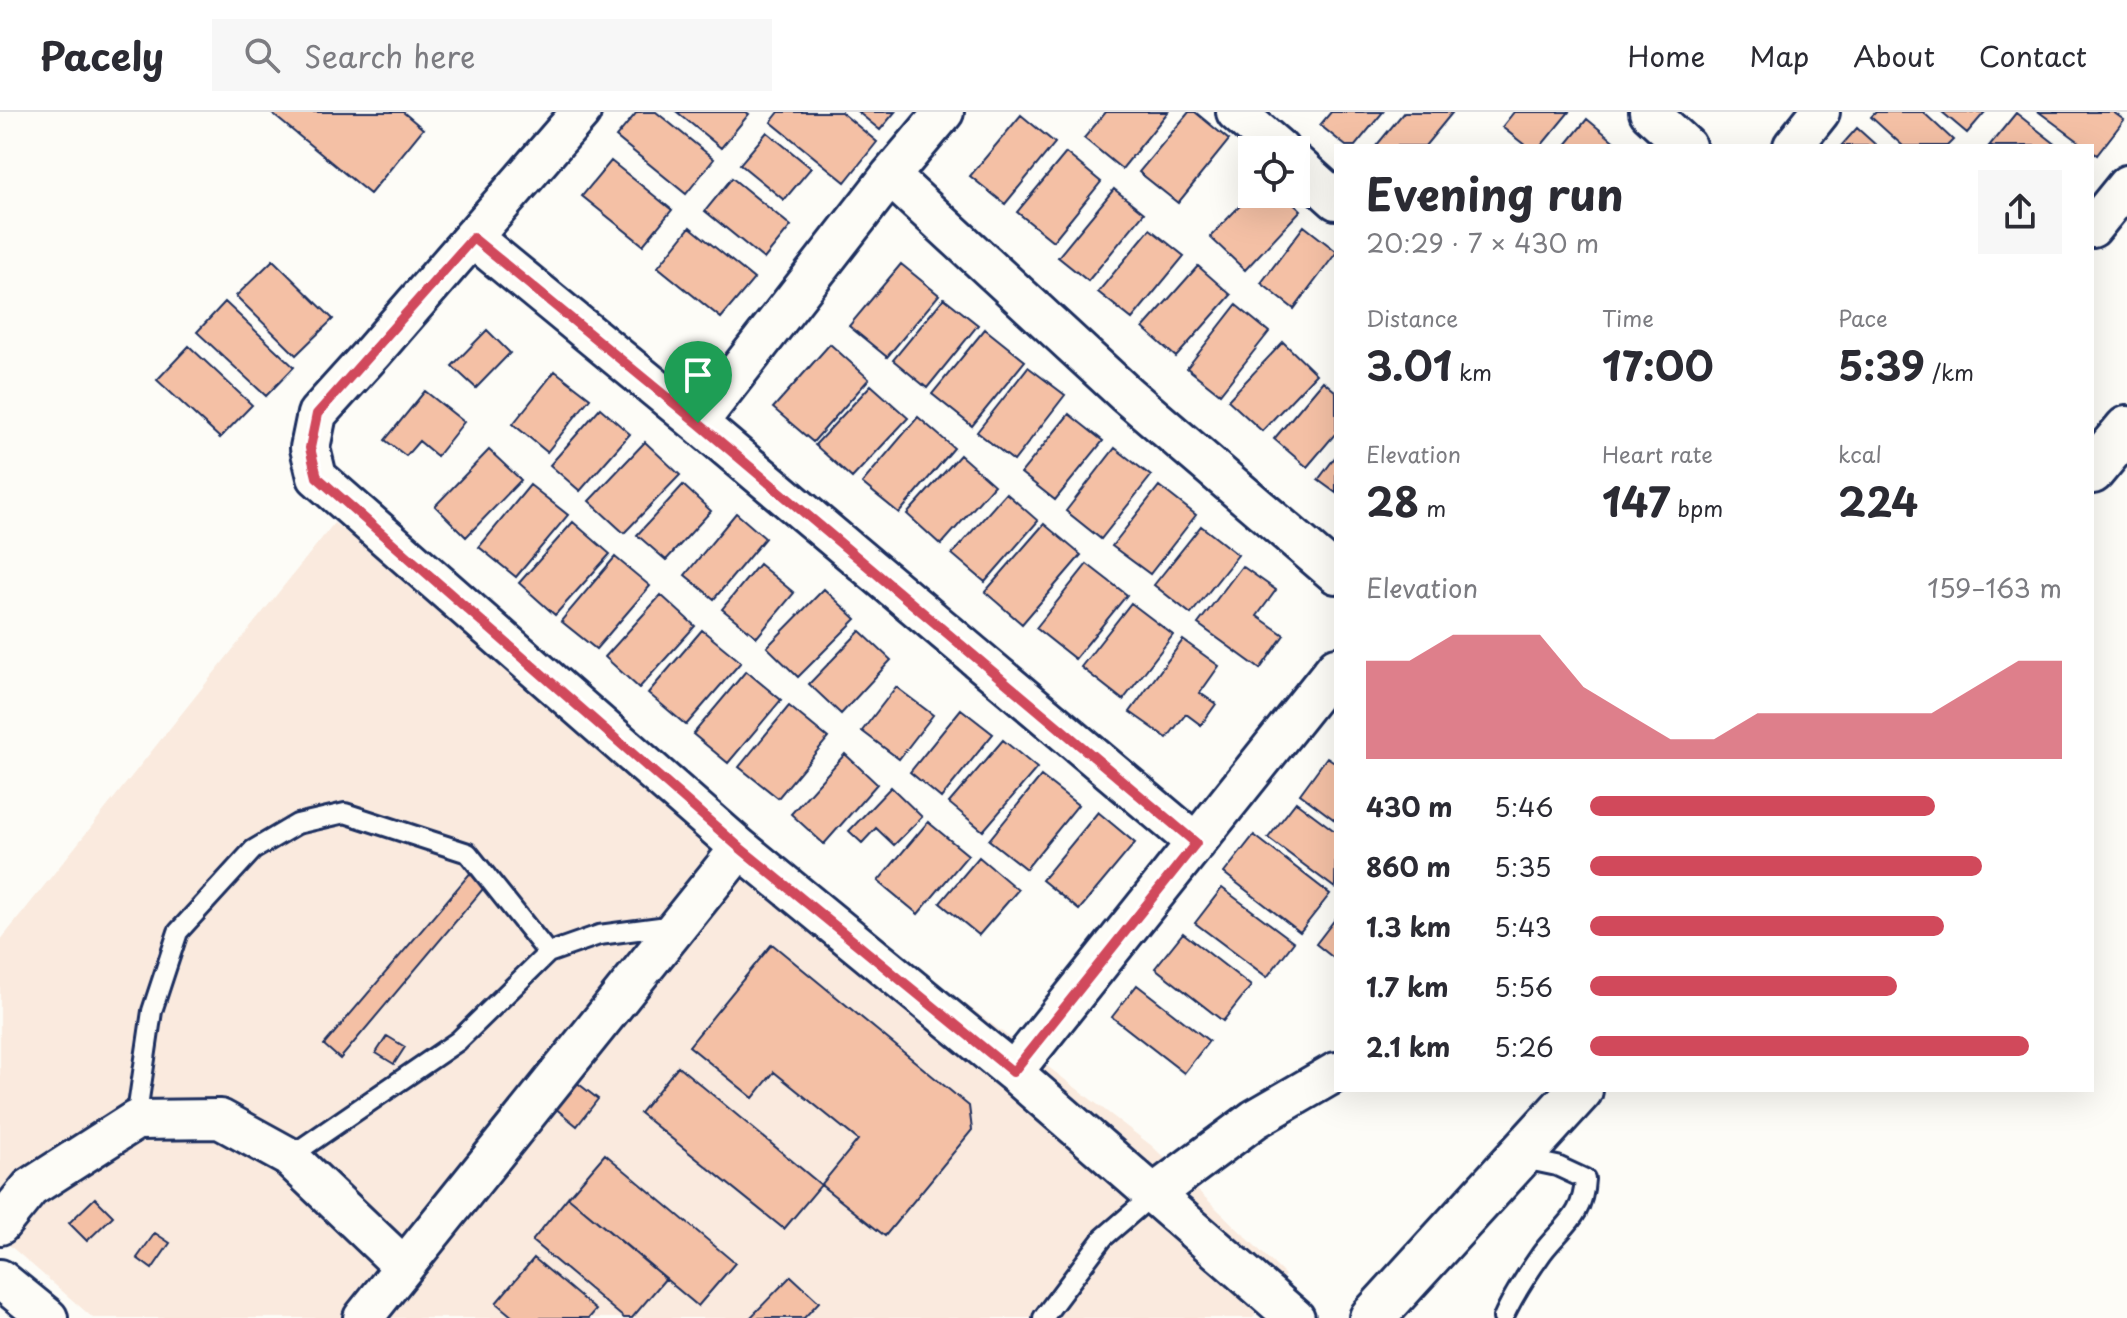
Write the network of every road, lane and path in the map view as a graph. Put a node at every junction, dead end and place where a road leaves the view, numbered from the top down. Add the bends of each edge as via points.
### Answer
1 (581, 112) edge
2 (944, 112) edge
3 (1236, 112) edge
4 (1649, 112) edge
5 (1820, 112) edge
6 (1264, 136) edge
7 (1684, 144) edge
8 (1795, 144) edge
9 (890, 176) junction
10 (1310, 177) edge
11 (2127, 185) edge
12 (1334, 198) edge
13 (2094, 226) edge
14 (473, 238) junction
15 (698, 423) junction
16 (2127, 429) edge
17 (2094, 469) edge
18 (1334, 572) edge
19 (1334, 670) edge
20 (1196, 843) junction
21 (740, 848) junction
22 (678, 925) junction
23 (548, 953) junction
24 (1013, 1072) junction
25 (1334, 1073) edge
26 (1578, 1092) edge
27 (136, 1120) junction
28 (289, 1157) junction
29 (1517, 1157) junction
30 (1154, 1194) junction
31 (0, 1225) edge
32 (404, 1267) junction
33 (0, 1279) edge
34 (1050, 1314) edge
35 (48, 1318) edge
36 (363, 1318) edge
37 (1295, 1318) edge
38 (1372, 1318) edge
39 (1503, 1318) edge

1 - 14 street
2 - 9 street
3 - 6 street
4 - 7 street
5 - 8 street
9 - 15 street
9 - 18 street via 1127,395
10 - 12 street
11 - 13 street
14 - 15 street
14 - 21 street via 317,414 310,448 317,477
15 - 20 street
16 - 17 street
19 - 20 street
20 - 24 street
21 - 22 street
21 - 24 street
22 - 23 lane via 599,935
22 - 32 street
23 - 27 lane via 468,853 345,813 297,824 253,850 178,932 152,1011
23 - 28 lane via 458,1041
24 - 30 street
25 - 30 street via 1255,1119
26 - 29 street
27 - 28 street via 220,1119
27 - 31 street via 30,1188
28 - 32 street
29 - 38 street
29 - 39 lane via 1585,1179 1584,1191 1578,1212 1543,1253
30 - 34 lane via 1103,1238
30 - 37 street
32 - 36 street
33 - 35 street

